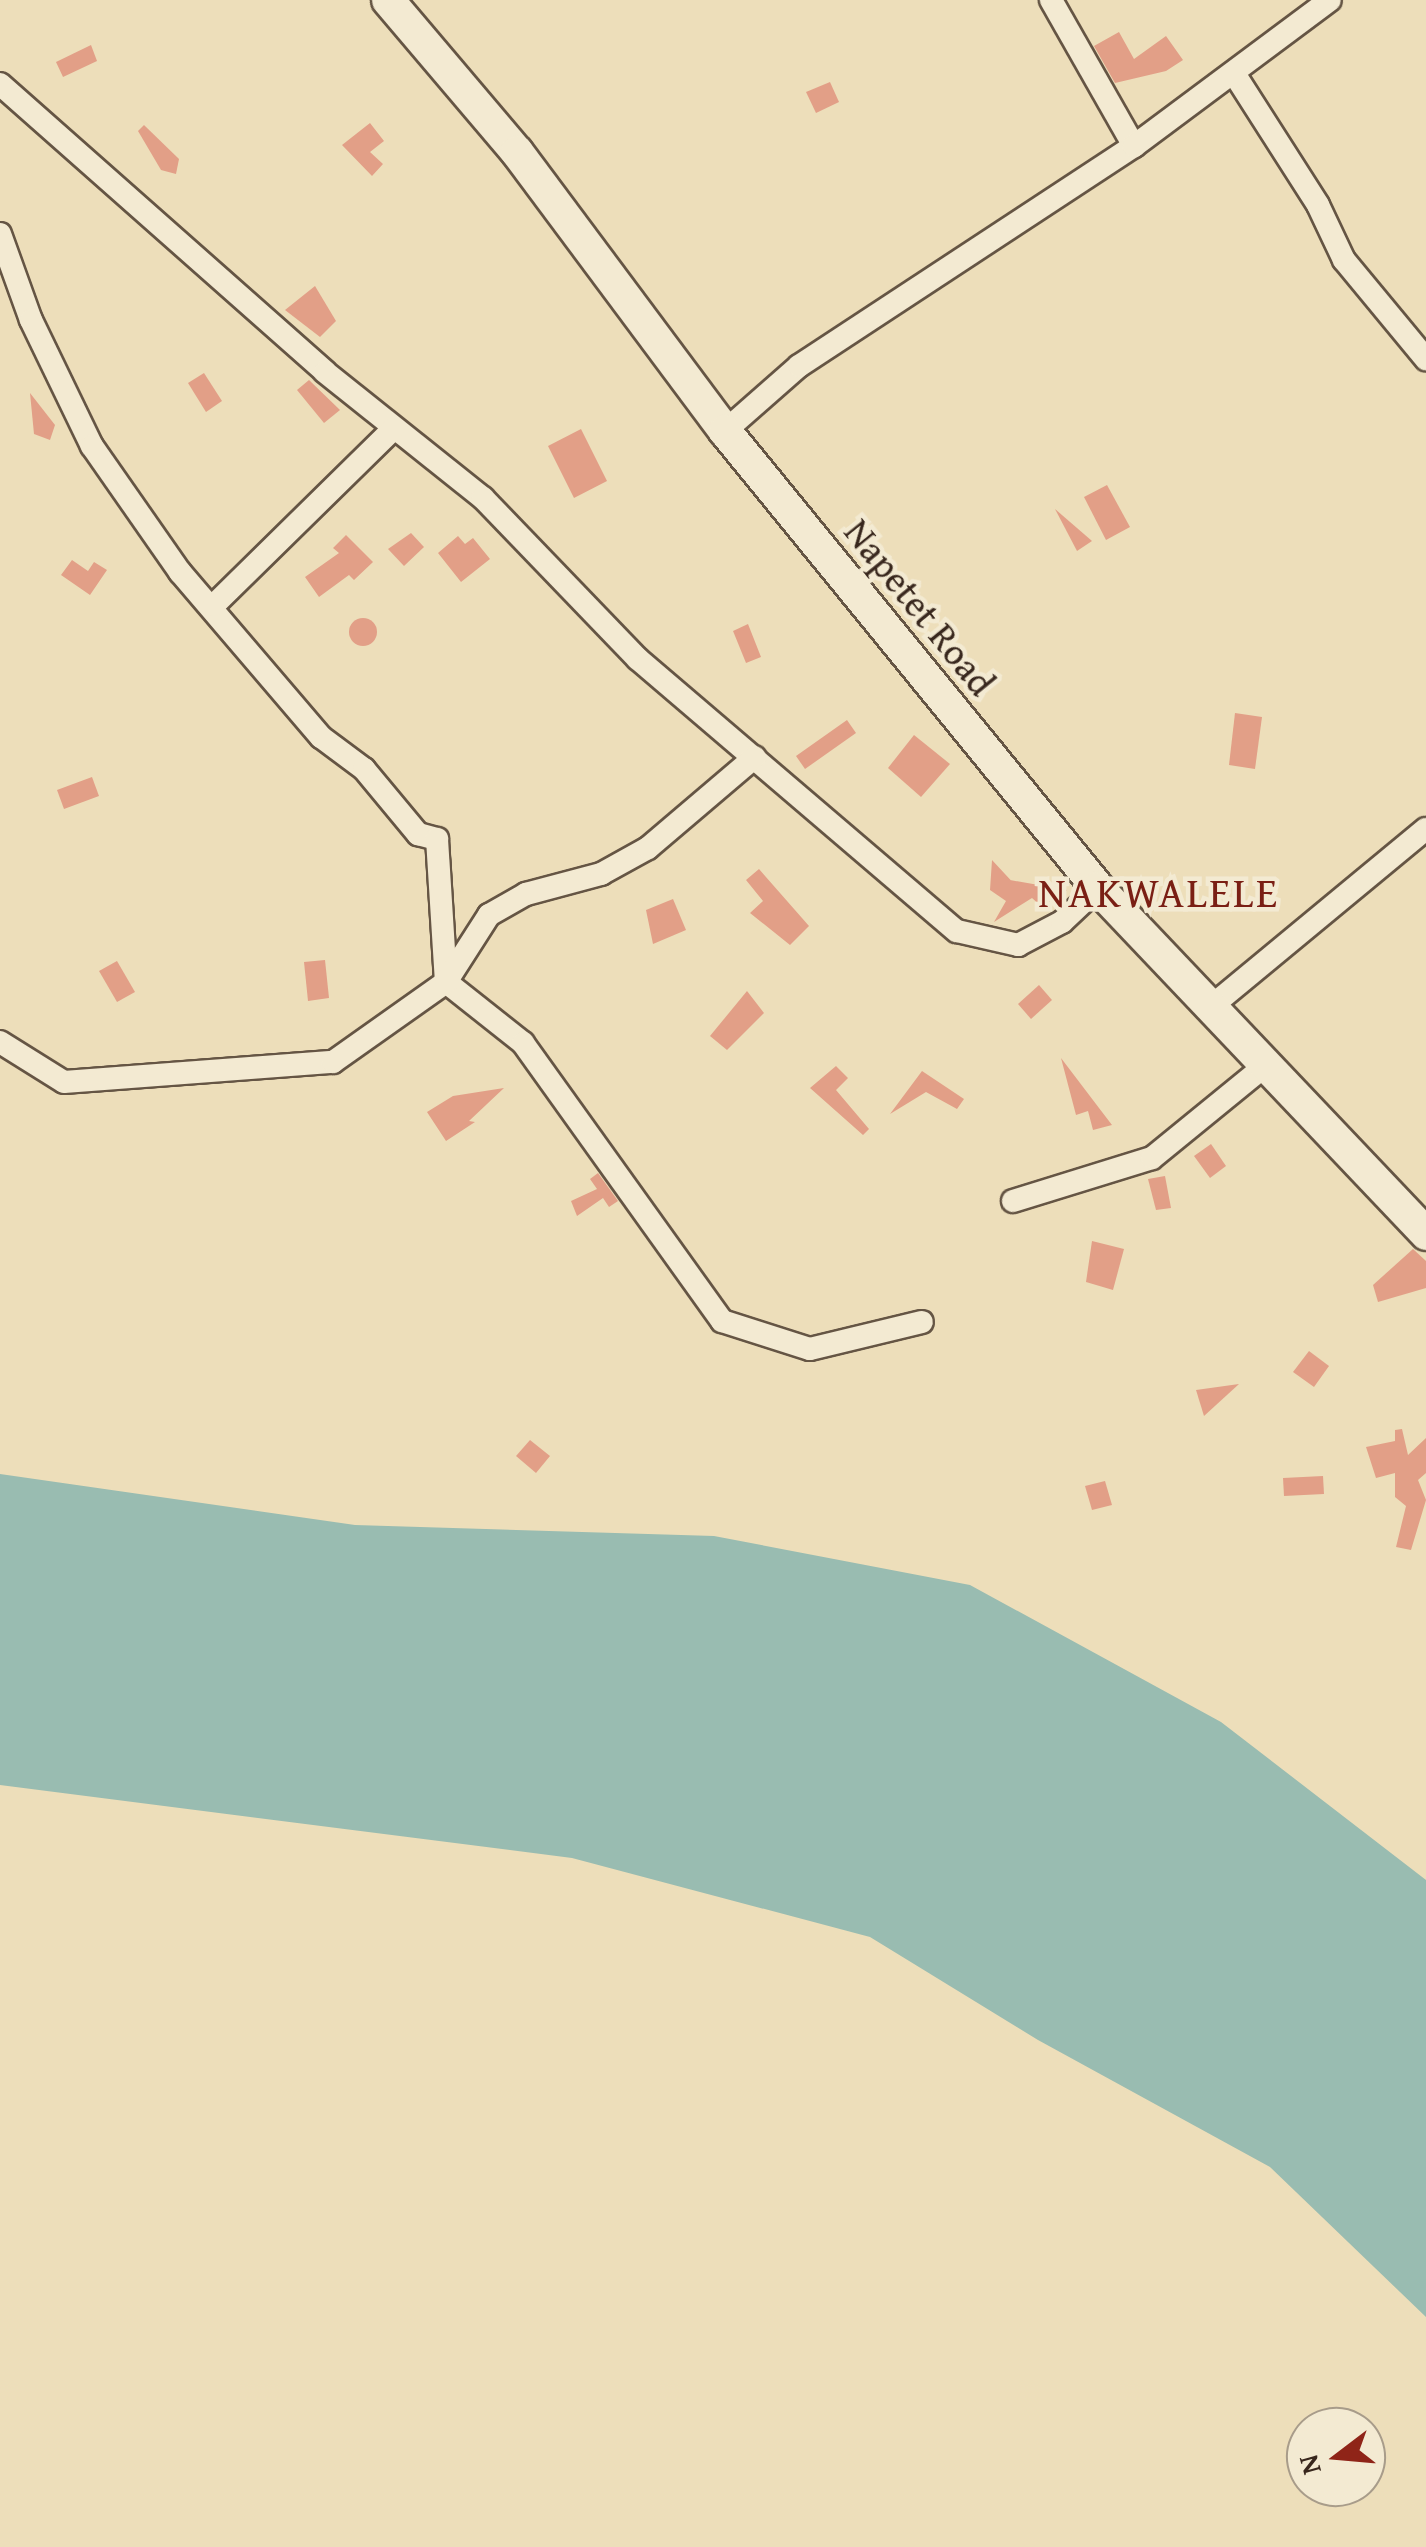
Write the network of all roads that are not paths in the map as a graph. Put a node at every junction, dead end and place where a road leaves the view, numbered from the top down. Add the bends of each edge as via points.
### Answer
1 (388, 0) edge
2 (1051, 0) edge
3 (1330, 0) edge
4 (1236, 75) junction
5 (0, 84) edge
6 (1134, 146) junction
7 (0, 234) edge
8 (1426, 359) edge
9 (393, 430) junction
10 (726, 431) junction
11 (214, 606) junction
12 (755, 757) junction
13 (1426, 830) edge
14 (1098, 888) junction
15 (446, 982) junction
16 (1214, 1006) junction
17 (0, 1042) edge
18 (1265, 1066) junction
19 (1013, 1201) dead end
20 (1426, 1234) edge
21 (922, 1322) dead end

1 - 10 main road, Napetet Road via 517,152
2 - 6 street
3 - 4 street
4 - 6 street
4 - 8 street via 1318,205 1344,260
5 - 9 street
6 - 10 street via 799,366
7 - 11 street via 92,446 180,572
9 - 11 street
9 - 12 street via 483,498 638,659
10 - 14 main road, Napetet Road
11 - 15 street via 322,737 364,768 418,834 437,839
12 - 14 street via 957,931 975,938 1033,940
12 - 15 street via 648,848 601,874 526,894 489,914
13 - 16 street via 1367,872
14 - 16 main road, Napetet Road
15 - 17 street via 333,1062 64,1082
15 - 21 street via 524,1042 722,1321 810,1350
16 - 18 main road, Napetet Road
18 - 19 street via 1152,1158
18 - 20 main road, Napetet Road

